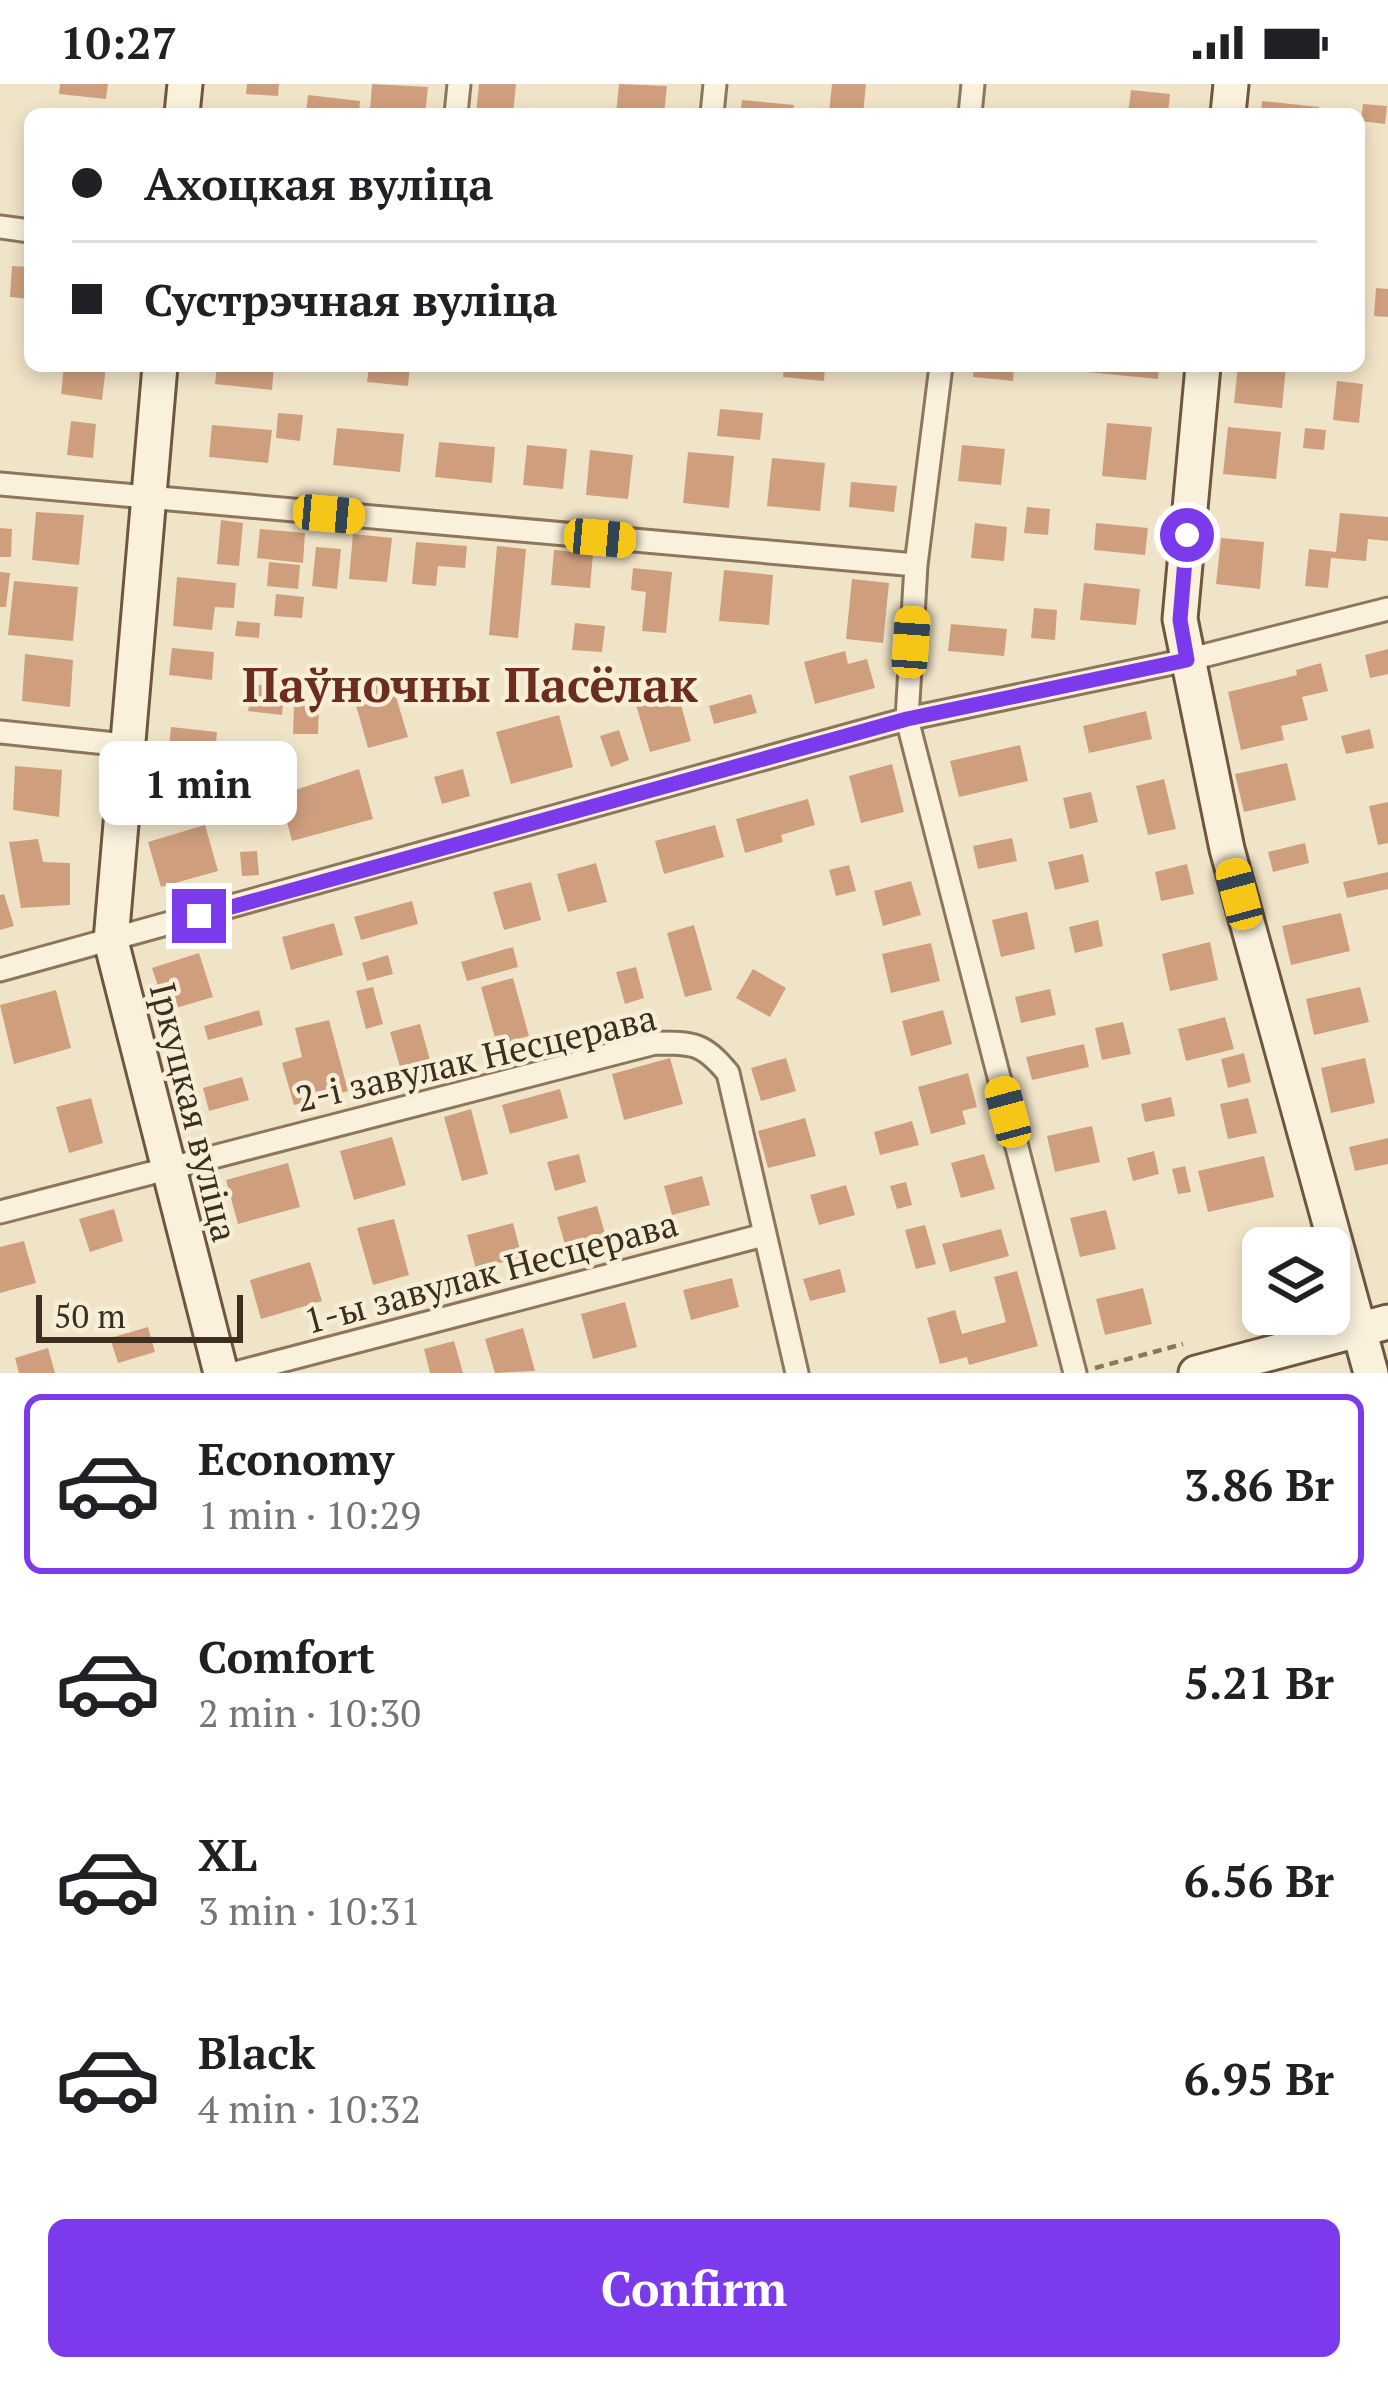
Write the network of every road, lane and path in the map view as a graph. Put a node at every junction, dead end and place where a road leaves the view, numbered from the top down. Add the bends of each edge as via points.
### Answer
1 (159, 372) edge
2 (940, 372) edge
3 (1202, 372) edge
4 (0, 484) edge
5 (148, 498) junction
6 (916, 565) junction
7 (1388, 609) edge
8 (1187, 660) junction
9 (907, 719) junction
10 (0, 733) edge
11 (125, 745) junction
12 (111, 941) junction
13 (0, 970) edge
14 (166, 1168) junction
15 (0, 1212) edge
16 (764, 1235) junction
17 (1375, 1326) edge
18 (221, 1373) edge
19 (235, 1373) edge
20 (797, 1373) edge
21 (1075, 1373) edge
22 (1196, 1373) edge
23 (1371, 1373) edge

1 - 5 street, Іркуцкая вуліца
2 - 6 street
3 - 8 street via 1180,620
4 - 5 street
5 - 6 street
5 - 11 street, Іркуцкая вуліца
6 - 9 street
7 - 8 street
8 - 9 street
8 - 17 street via 1227,849
9 - 12 street
9 - 21 street
10 - 11 street
11 - 12 street, Іркуцкая вуліца
12 - 13 street
12 - 14 street, Іркуцкая вуліца
14 - 15 street, 2-і завулак Несцерава
14 - 16 street, 2-і завулак Несцерава via 655,1043 686,1043 709,1050 728,1073
14 - 18 street, Іркуцкая вуліца
16 - 19 street, 1-ы завулак Несцерава
16 - 20 street, 2-і завулак Несцерава
17 - 22 street
17 - 23 street

